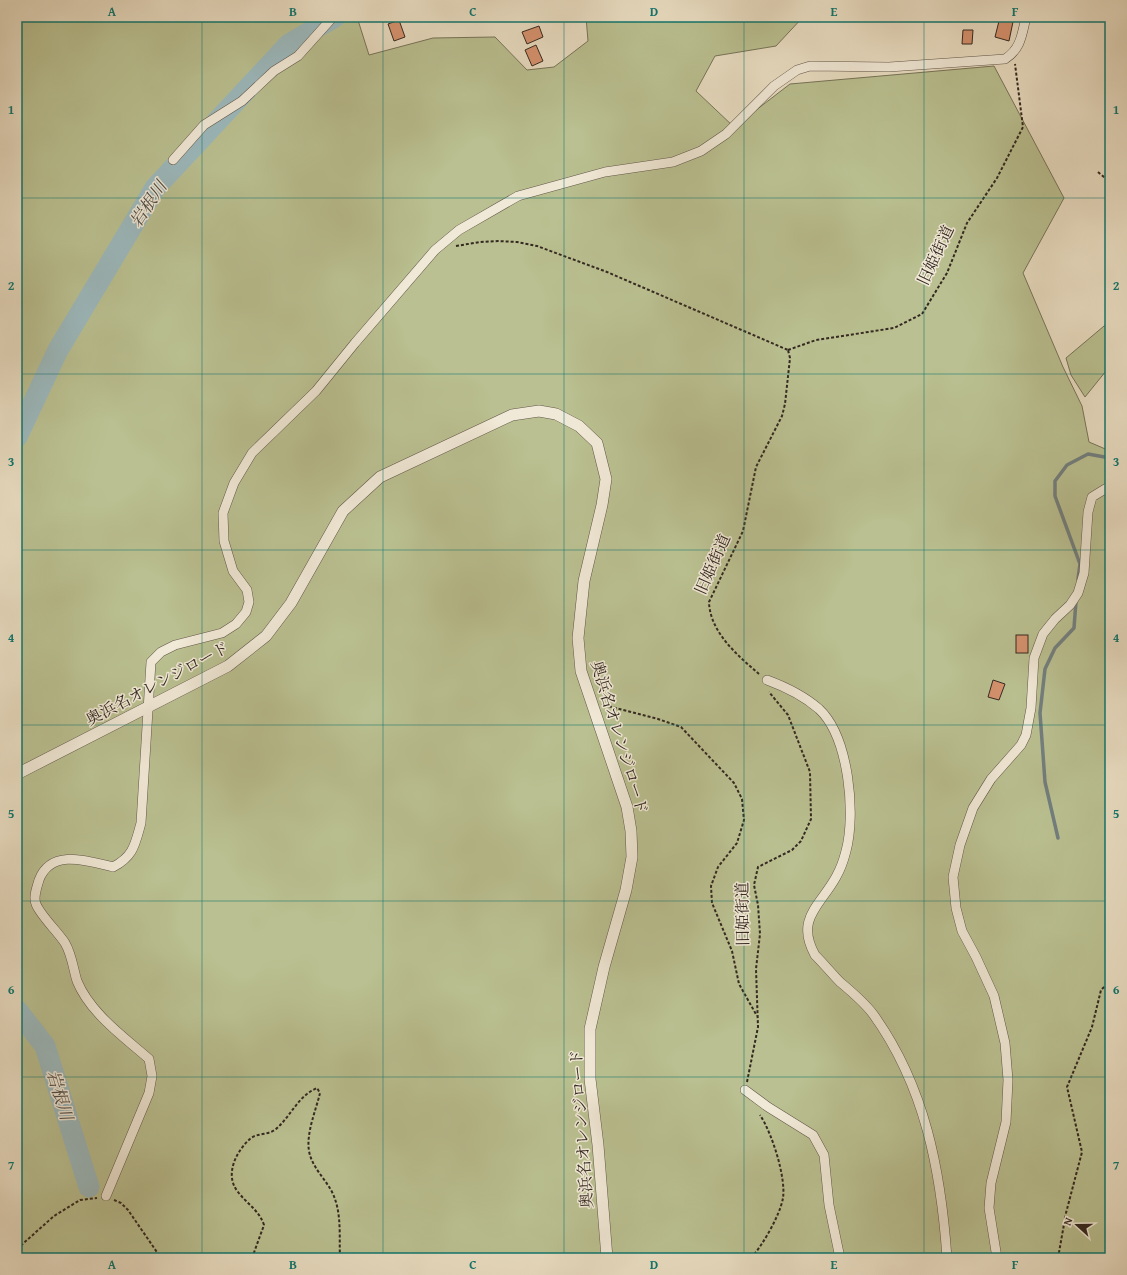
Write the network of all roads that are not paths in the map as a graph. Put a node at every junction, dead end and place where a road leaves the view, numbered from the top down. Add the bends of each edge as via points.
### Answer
1 (333, 17) edge
2 (1026, 17) edge
3 (173, 160) dead end
4 (1110, 486) edge
5 (766, 680) road end
6 (148, 706) junction
7 (17, 774) edge
8 (745, 1090) road end
9 (106, 1196) road end
10 (607, 1258) edge
11 (840, 1258) edge
12 (948, 1258) edge
13 (997, 1258) edge

1 - 3 street via 298,56 274,71 242,101 204,125
2 - 6 street via 1020,45 1005,59 889,67 824,65 797,70 774,86 726,134 701,151 673,162 605,172 518,196 458,230 436,250 359,337 316,391 252,453 234,483 223,513 224,541 233,571 247,590 249,602 246,612 236,624 222,633 175,645 161,652 151,662
4 - 13 street via 1092,497 1088,512 1084,573 1078,593 1043,634 1034,658 1031,708 1026,735 1021,745 991,779 973,808 960,845 953,877 956,908 962,931 994,996 1005,1043 1008,1080 1006,1122 991,1183 989,1208
5 - 12 street via 797,692 820,710 830,722 840,744 850,784 846,851 836,876 814,907 807,933 815,955 872,1013 900,1058 918,1097 930,1137 942,1204
6 - 7 street, 奥浜名オレンジロード
6 - 9 street via 141,823 135,846 125,861 113,867 67,859 54,861 42,873 36,890 36,904 65,943 78,981 90,1003 105,1020 149,1059 152,1076 149,1093
6 - 10 street, 奥浜名オレンジロード via 228,666 266,636 292,603 342,511 380,477 512,414 539,411 556,414 579,426 597,443 606,479 584,581 578,638 581,671 627,807 632,857 590,1029 590,1079
8 - 11 street via 813,1134 824,1155 829,1204

